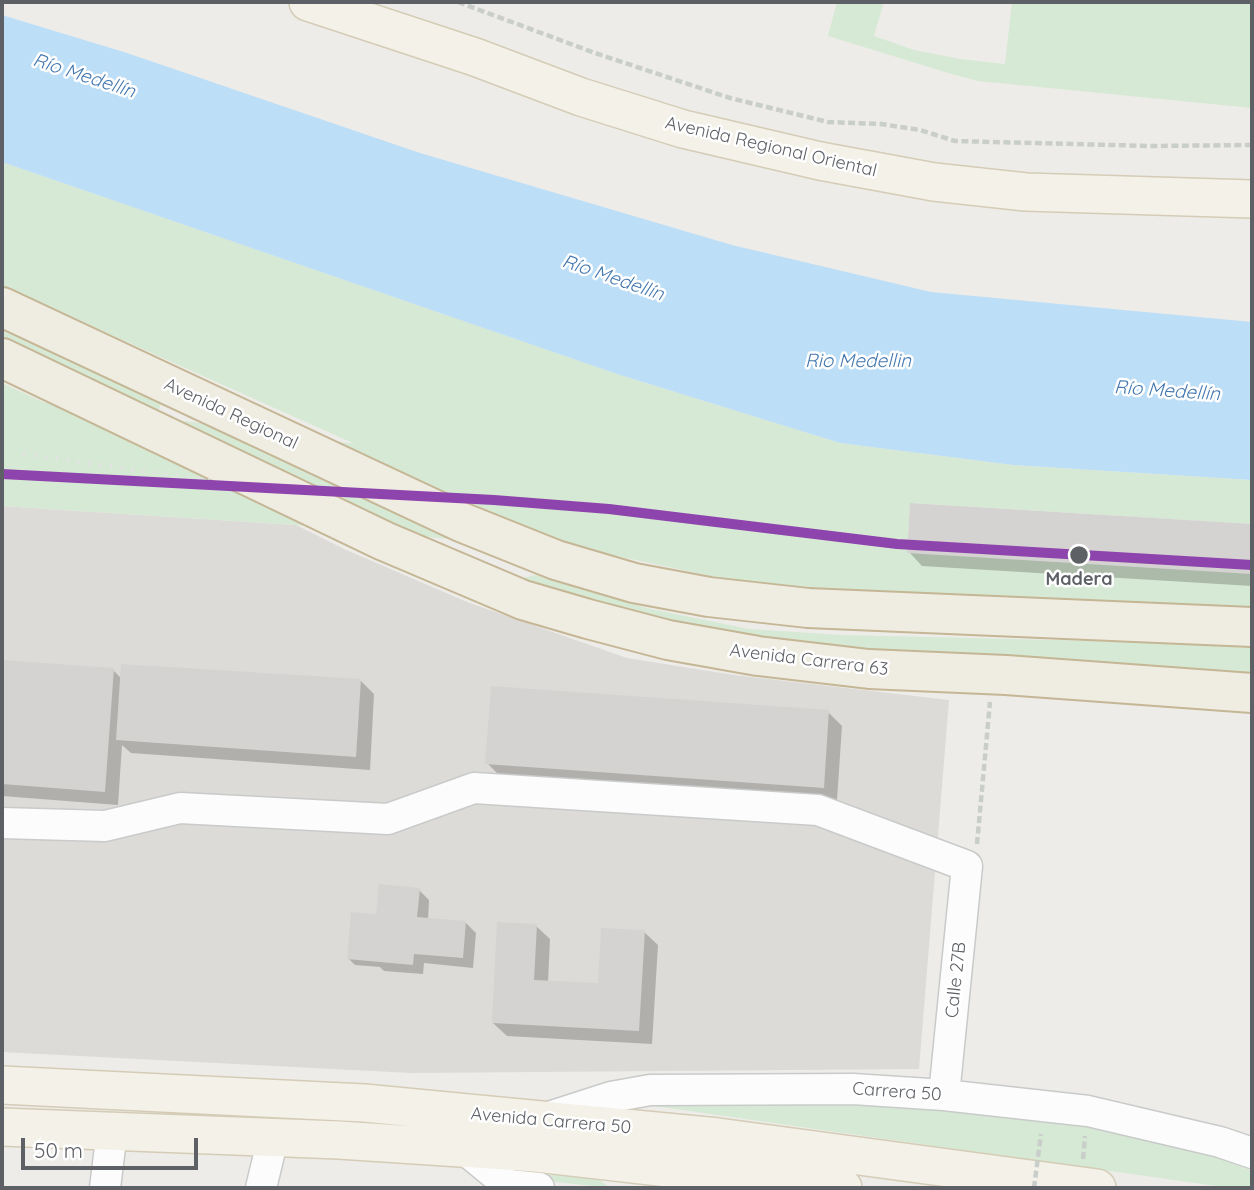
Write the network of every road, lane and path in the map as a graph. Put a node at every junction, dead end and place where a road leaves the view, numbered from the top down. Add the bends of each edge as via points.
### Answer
1 (308, 2) edge
2 (458, 2) edge
3 (1252, 145) edge
4 (1252, 200) edge
5 (2, 307) edge
6 (2, 358) edge
7 (1252, 627) edge
8 (1252, 693) edge
9 (990, 698) dead end
10 (2, 823) edge
11 (967, 866) junction
12 (2, 1085) edge
13 (944, 1095) junction
14 (2, 1127) edge
15 (112, 1131) junction
16 (1041, 1134) dead end
17 (273, 1138) junction
18 (1220, 1142) junction
19 (1252, 1148) edge
20 (1252, 1153) edge
21 (538, 1154) edge
22 (592, 1159) junction
23 (105, 1188) edge
24 (261, 1188) edge
25 (631, 1188) edge
26 (843, 1188) edge
27 (1034, 1188) edge
28 (1097, 1188) edge

1 - 4 main road, Avenida Regional Oriental via 670,125 820,161 934,182 1026,192
2 - 3 path via 730,98 828,122 881,124 955,141
5 - 7 highway, Avenida Regional via 461,522 593,572 764,605
6 - 8 highway, Avenida Carrera 63 via 384,541 523,600 668,639 758,656 869,669
9 - 11 path via 976,852
10 - 11 street via 105,826 180,808 388,819 474,788 818,810
11 - 13 street, Calle 27B
12 - 21 main road, Avenida Carrera 50 via 363,1103
13 - 18 street, Carrera 50 via 1088,1111
13 - 21 street, Carrera 50 via 853,1088 650,1090 611,1097
14 - 15 main road, Avenida Carrera 50
15 - 17 main road, Avenida Carrera 50
15 - 23 street
16 - 27 path, bridge
17 - 21 main road, Avenida Carrera 50
17 - 24 street
18 - 19 street
18 - 20 street, Carrera 50
21 - 22 main road, Avenida Carrera 50
21 - 28 main road, Avenida Carrera 50 via 718,1137
22 - 25 main road
22 - 26 main road, Avenida Carrera 50

